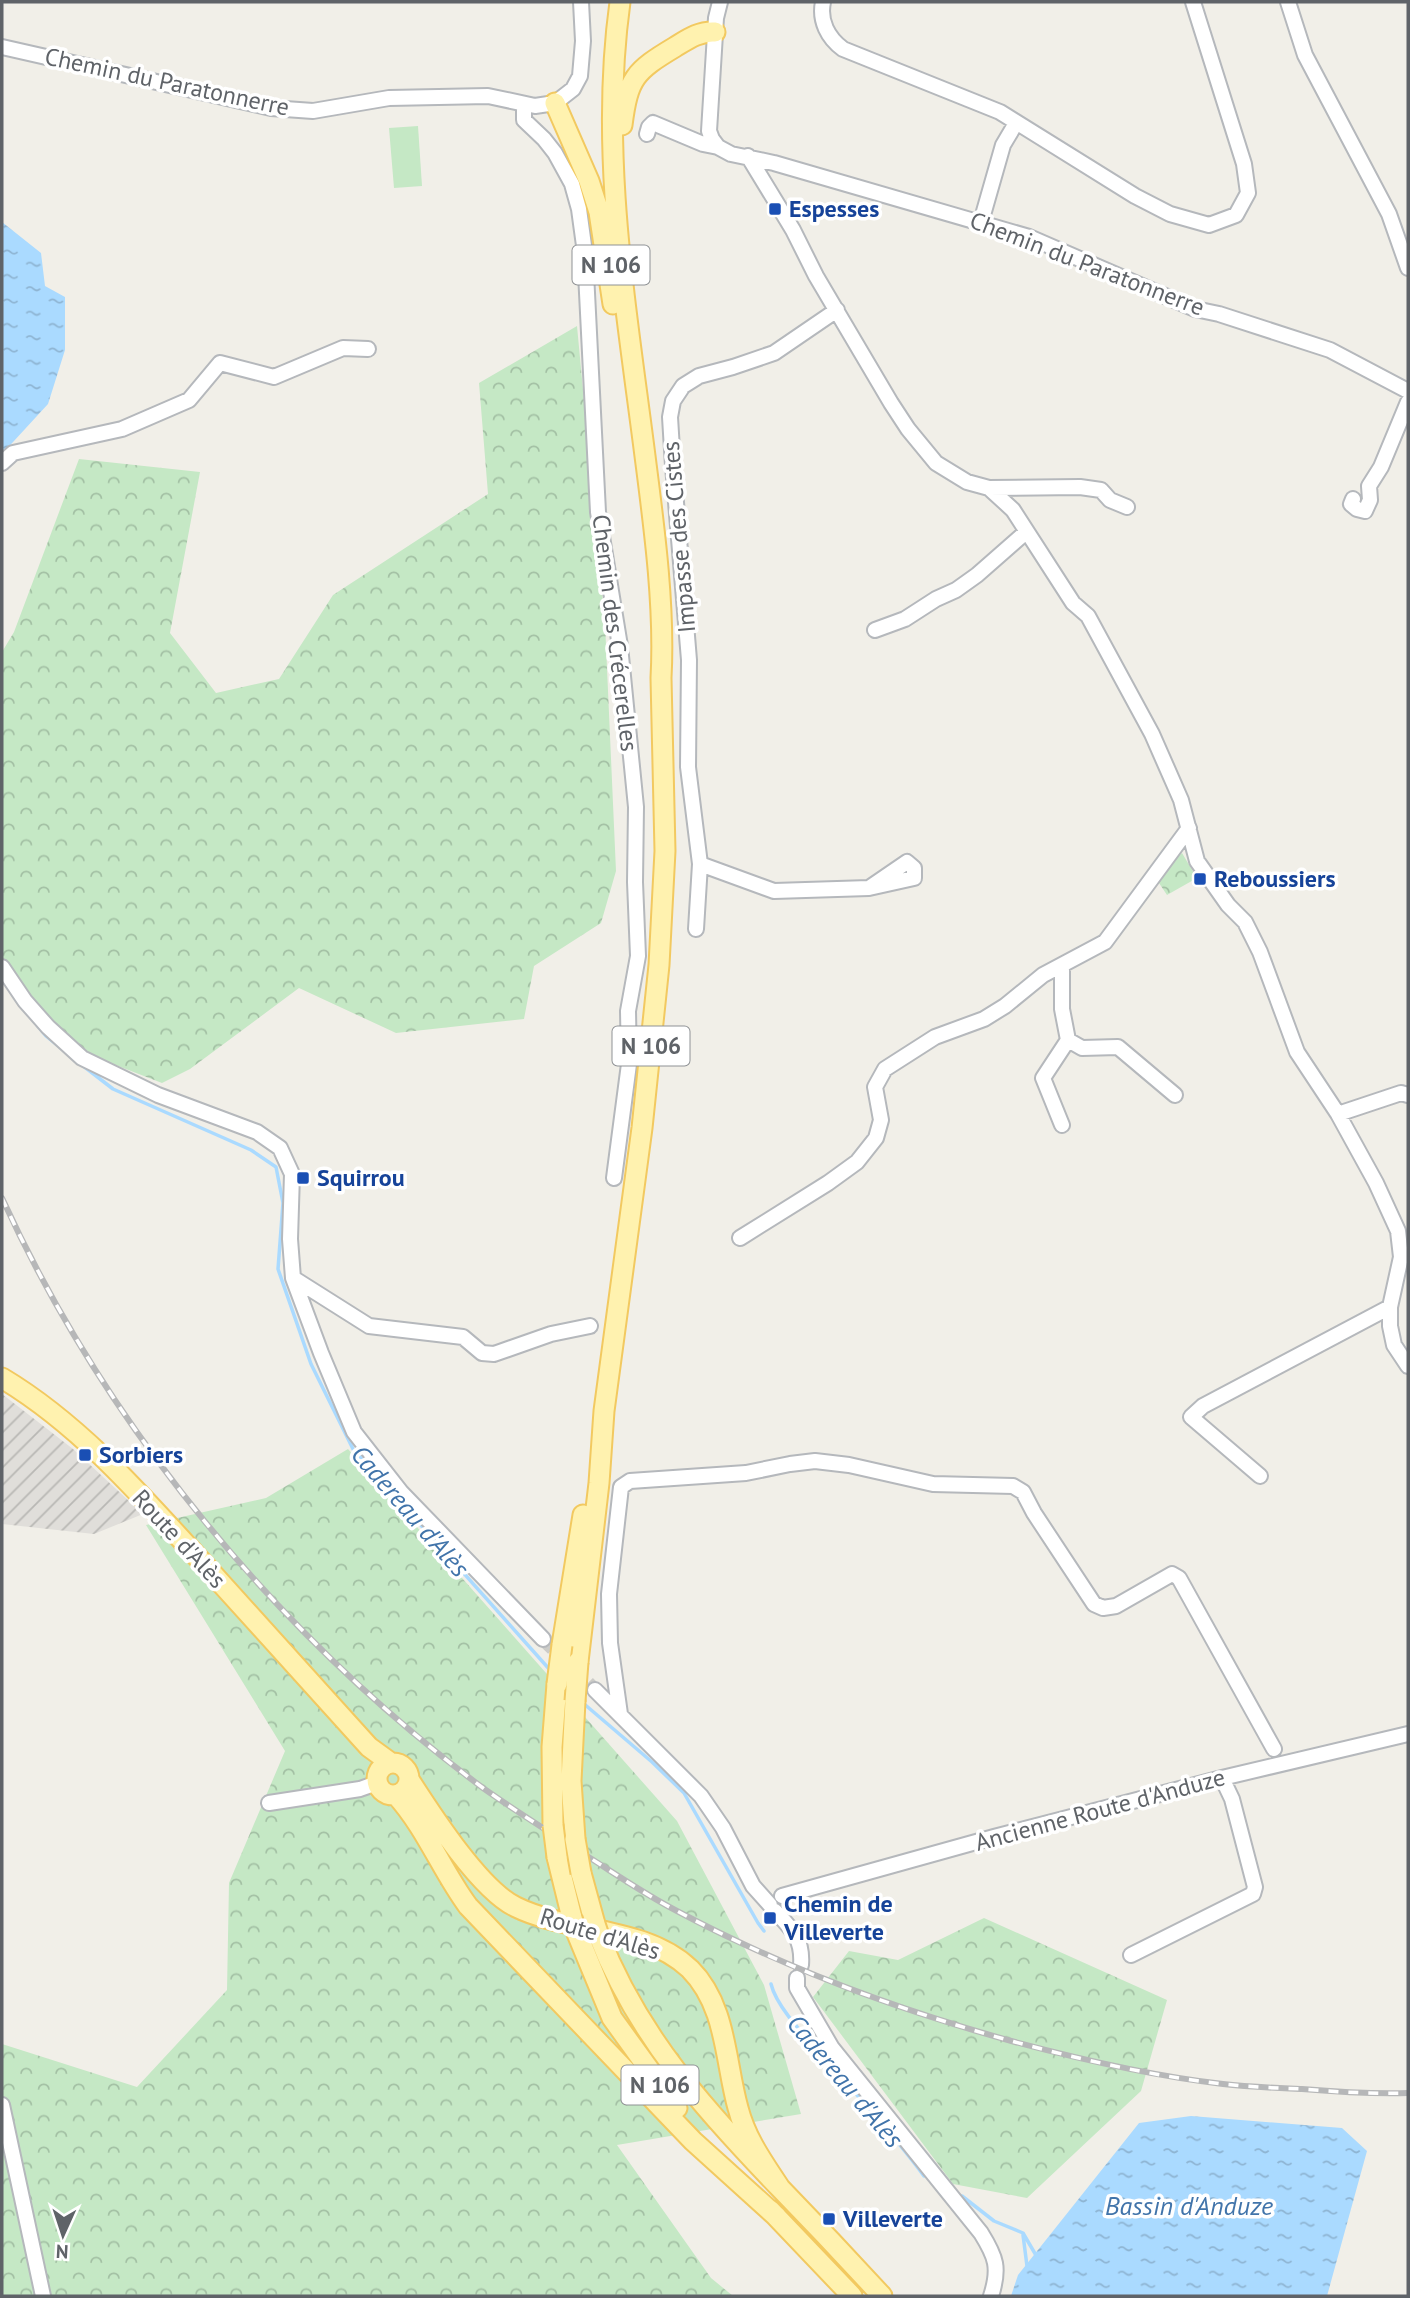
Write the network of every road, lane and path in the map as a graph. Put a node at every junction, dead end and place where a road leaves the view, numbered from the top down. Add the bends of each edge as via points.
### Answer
1 (582, 2) edge
2 (611, 2) edge
3 (620, 2) edge
4 (720, 2) edge
5 (822, 2) edge
6 (1193, 2) edge
7 (1288, 2) edge
8 (715, 32) junction
9 (2, 47) edge
10 (555, 103) junction
11 (524, 104) junction
12 (1016, 123) junction
13 (647, 134) dead end
14 (718, 147) junction
15 (748, 156) junction
16 (616, 206) junction
17 (981, 222) junction
18 (1408, 268) edge
19 (613, 304) junction
20 (837, 310) junction
21 (368, 349) dead end
22 (1408, 391) edge
23 (1408, 401) edge
24 (2, 463) edge
25 (989, 488) junction
26 (1353, 499) dead end
27 (1126, 507) dead end
28 (1026, 532) junction
29 (875, 630) dead end
30 (661, 678) junction
31 (1189, 828) junction
32 (700, 864) junction
33 (869, 888) dead end
34 (696, 929) dead end
35 (1062, 965) junction
36 (2, 967) edge
37 (1068, 1040) junction
38 (1175, 1095) dead end
39 (1408, 1095) edge
40 (1339, 1114) junction
41 (1062, 1125) dead end
42 (614, 1178) dead end
43 (740, 1238) dead end
44 (293, 1278) junction
45 (1390, 1307) junction
46 (590, 1325) dead end
47 (1408, 1366) edge
48 (2, 1378) edge
49 (604, 1411) junction
50 (1260, 1476) dead end
51 (552, 1642) junction
52 (595, 1690) tunnel mouth
53 (620, 1714) junction
54 (1408, 1734) edge
55 (1274, 1749) dead end
56 (382, 1773) junction
57 (1222, 1778) junction
58 (403, 1788) junction
59 (269, 1802) dead end
60 (779, 1901) junction
61 (1131, 1955) dead end
62 (2, 2105) edge
63 (780, 2188) junction
64 (777, 2217) junction
65 (43, 2296) edge
66 (852, 2296) edge
67 (883, 2296) edge
68 (991, 2296) edge

1 - 10 street via 580,76 573,89
2 - 19 main road, N 106 via 603,125
3 - 16 main road, N 106 via 613,70
4 - 8 street
5 - 12 street via 826,31 843,49 1000,111
6 - 12 street via 1244,164 1248,193 1236,215 1209,225 1170,214
7 - 18 street via 1305,55 1389,214
8 - 14 street via 709,131
8 - 16 main road via 694,36 646,65 634,80 622,123
9 - 11 street, Chemin du Paratonnerre via 271,108 313,111 389,98 476,96
10 - 11 street, Chemin du Paratonnerre
10 - 19 main road via 599,212
11 - 42 street, Chemin des Crécerelles via 524,120 555,153 579,209 598,512 620,646 636,807 638,956 628,1011 629,1064
12 - 17 street via 1003,145
13 - 14 street, Chemin du Paratonnerre via 653,123
14 - 15 street, Chemin du Paratonnerre
15 - 17 street, Chemin du Paratonnerre
15 - 20 street
16 - 30 main road, N 106 via 654,525
17 - 22 street, Chemin du Paratonnerre via 1073,254 1195,309 1330,350
19 - 30 main road, N 106
20 - 25 street via 891,403 936,463 967,482
20 - 32 street, Impasse des Cistes via 774,353 699,376 683,386 673,401 673,466 690,660 688,767
21 - 24 street via 343,348 274,377 220,363 189,400 122,429 13,453
23 - 26 street via 1369,486 1365,511 1351,504
25 - 27 street via 1080,487 1101,490
25 - 28 street via 1013,510
28 - 29 street via 956,590
28 - 31 street via 1073,603 1088,616 1152,734
30 - 49 main road, N 106 via 666,801 663,909 642,1128
31 - 35 street via 1105,942
31 - 40 street via 1198,861 1227,905 1245,922 1297,1052
32 - 33 street via 774,891
32 - 34 street, Impasse des Cistes
35 - 37 street via 1062,1009
35 - 43 street via 984,1019 935,1037 885,1069 876,1087 881,1120 876,1138 857,1162
36 - 44 street via 32,1010 82,1058 158,1095 257,1132 280,1149 293,1184
37 - 38 street via 1082,1048 1118,1047
37 - 41 street via 1043,1078
39 - 40 street via 1401,1093
40 - 45 street via 1398,1231 1401,1257
44 - 46 street via 369,1326 463,1337 482,1353 494,1354
44 - 51 street via 354,1432 401,1492
45 - 47 street via 1394,1345
45 - 50 street via 1203,1406 1191,1417
48 - 56 main road, Route d'Alès via 85,1441 166,1523 369,1747
49 - 51 main road, N 106
49 - 63 main road, N 106, bridge via 575,1701 571,1781 580,1873 597,1930 626,1997 658,2047 729,2136
51 - 64 main road, N 106, bridge via 557,1684 552,1747 557,1857 574,1925 601,1996 629,2044 679,2111
52 - 53 street
53 - 55 street via 609,1594 621,1487 630,1481 746,1473 815,1461 933,1484 1013,1486 1024,1492 1094,1604 1102,1608 1172,1574 1179,1578
53 - 60 street via 701,1796 753,1886
54 - 57 street, Ancienne Route d'Anduze
56 - 58 main road via 386,1794
56 - 58 main road via 401,1764 408,1771
56 - 59 street via 360,1789
57 - 60 street, Ancienne Route d'Anduze via 994,1837
57 - 61 street via 1232,1799 1253,1894
58 - 63 main road, Route d'Alès via 425,1805 482,1880 503,1899 531,1913 658,1948 690,1970 716,2009 738,2109 752,2147
58 - 64 main road, Route d'Alès via 416,1821 468,1906 693,2141
60 - 68 street via 801,1947 797,1988 832,2049 981,2233 996,2257
62 - 65 street
63 - 67 main road, N 106
64 - 66 main road, N 106

